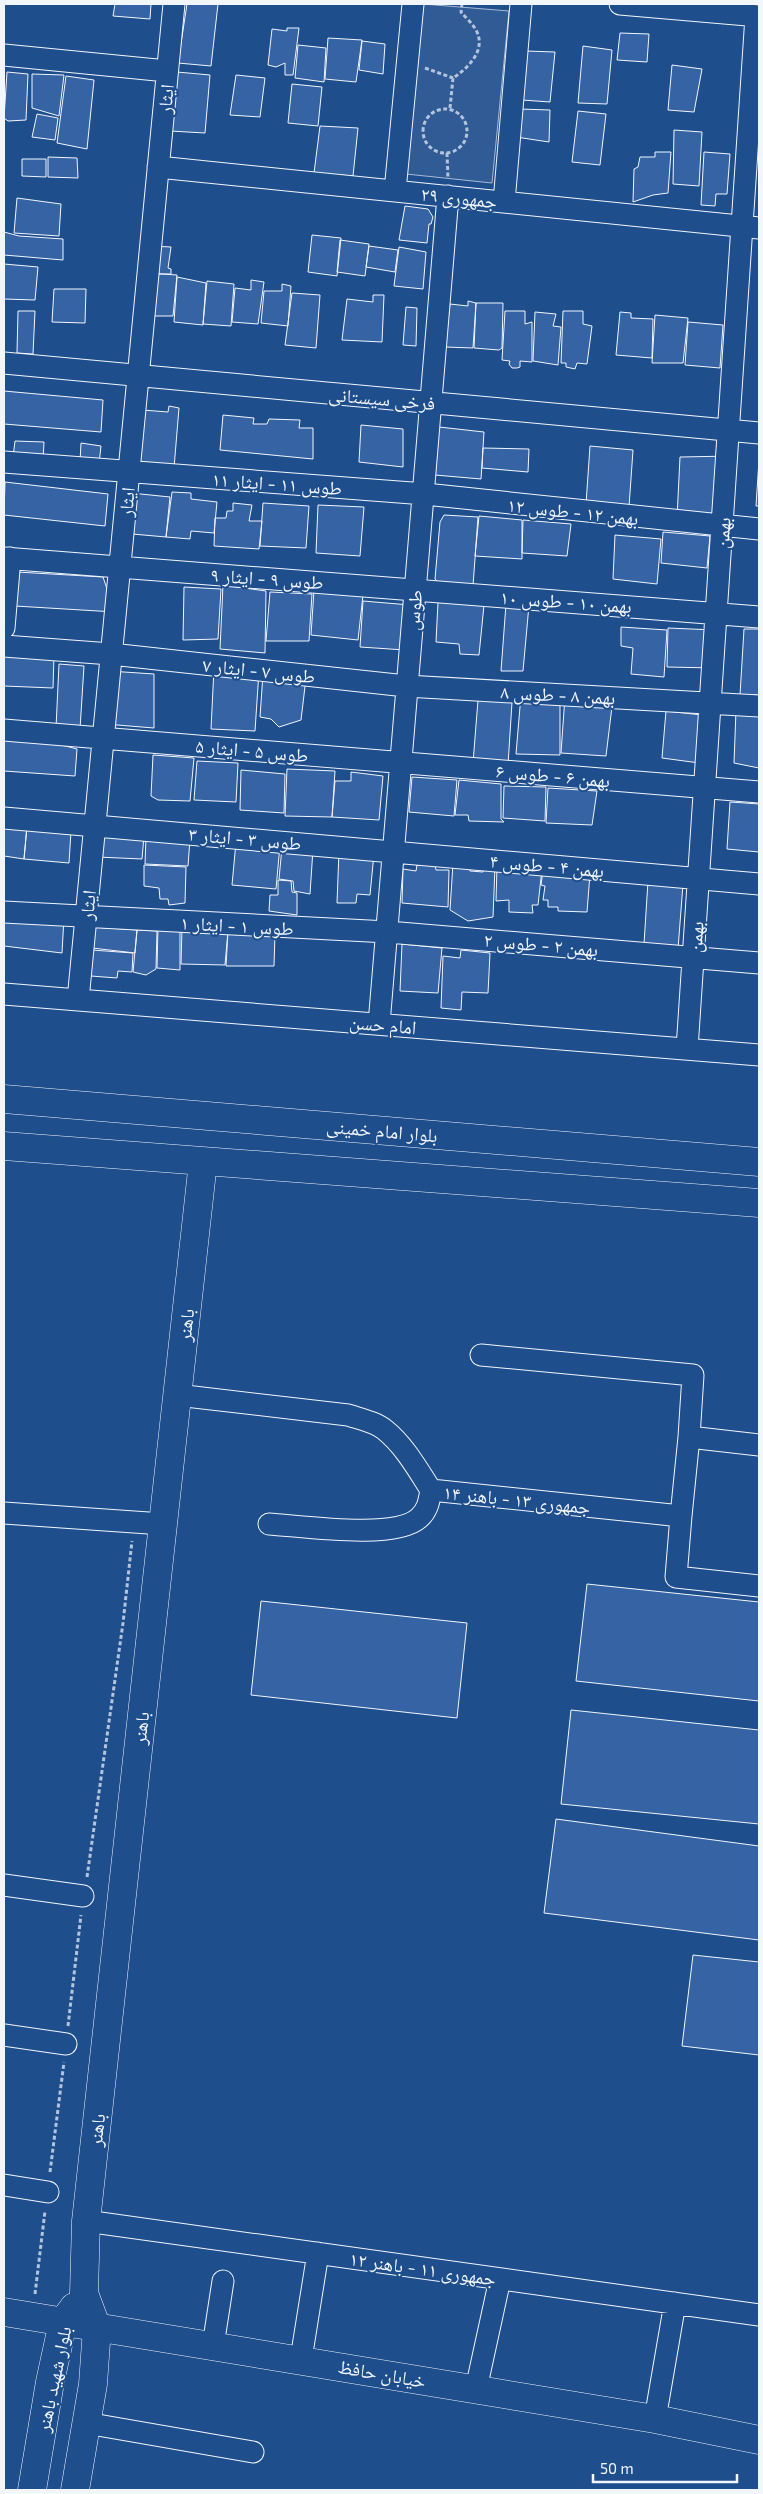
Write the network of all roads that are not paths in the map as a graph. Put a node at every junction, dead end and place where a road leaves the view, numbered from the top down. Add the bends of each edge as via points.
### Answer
1 (174, 4) edge
2 (413, 4) edge
3 (521, 4) edge
4 (620, 4) edge
5 (758, 16) edge
6 (4, 55) edge
7 (167, 71) junction
8 (158, 167) junction
9 (395, 191) junction
10 (448, 196) junction
11 (504, 202) junction
12 (751, 227) edge
13 (4, 363) edge
14 (138, 376) junction
15 (430, 403) junction
16 (729, 430) junction
17 (759, 433) edge
18 (4, 462) edge
19 (129, 471) junction
20 (425, 494) junction
21 (722, 527) junction
22 (759, 529) edge
23 (7, 558) edge
24 (120, 566) junction
25 (415, 589) junction
26 (716, 612) junction
27 (759, 617) edge
28 (4, 628) edge
29 (4, 646) edge
30 (111, 654) junction
31 (406, 686) junction
32 (710, 702) junction
33 (759, 706) edge
34 (4, 730) edge
35 (103, 738) junction
36 (401, 762) junction
37 (705, 787) junction
38 (759, 792) edge
39 (4, 818) edge
40 (94, 826) junction
41 (395, 851) junction
42 (699, 879) junction
43 (759, 884) edge
44 (4, 912) edge
45 (86, 918) junction
46 (388, 932) junction
47 (693, 956) junction
48 (759, 963) edge
49 (4, 994) edge
50 (78, 1000) junction
51 (380, 1024) junction
52 (687, 1049) junction
53 (759, 1055) edge
54 (4, 1099) edge
55 (4, 1146) edge
56 (203, 1162) junction
57 (759, 1162) edge
58 (759, 1203) edge
59 (481, 1355) dead end
60 (177, 1395) junction
61 (689, 1437) junction
62 (759, 1445) edge
63 (431, 1490) junction
64 (4, 1513) edge
65 (681, 1516) junction
66 (163, 1524) junction
67 (269, 1524) dead end
68 (759, 1586) edge
69 (4, 1885) edge
70 (83, 1896) road end
71 (4, 2035) edge
72 (66, 2044) road end
73 (4, 2185) edge
74 (48, 2192) road end
75 (86, 2221) junction
76 (318, 2253) junction
77 (500, 2279) junction
78 (223, 2281) dead end
79 (84, 2293) junction
80 (675, 2303) junction
81 (4, 2312) edge
82 (759, 2315) edge
83 (63, 2322) junction
84 (96, 2328) junction
85 (213, 2346) junction
86 (301, 2359) junction
87 (476, 2389) junction
88 (655, 2419) junction
89 (86, 2424) junction
90 (759, 2440) edge
91 (253, 2452) dead end
92 (32, 2490) edge
93 (75, 2490) edge

1 - 7 street, ایثار
2 - 9 street
3 - 11 street
4 - 5 street
5 - 12 street, بهمن
6 - 7 street
7 - 8 street, ایثار
8 - 9 street, جمهوری ۲۹
8 - 14 street, ایثار
9 - 10 street, جمهوری ۲۹
10 - 11 street, جمهوری ۲۹
10 - 15 street, طوس
11 - 12 street, جمهوری ۲۹
12 - 16 street, بهمن
13 - 14 street, فرخی سیستانی
14 - 15 street, فرخی سیستانی
14 - 19 street, ایثار
15 - 16 street, فرخی سیستانی
15 - 20 street, طوس
16 - 17 street, فرخی سیستانی
16 - 21 street, بهمن
18 - 19 street, طوس ۱۱ - ایثار ۱۱
19 - 20 street, طوس ۱۱ - ایثار ۱۱
19 - 24 street, ایثار
20 - 21 street, بهمن ۱۲ - طوس ۱۲
20 - 25 street, طوس
21 - 22 street, بهمن ۱۲ - طوس ۱۲
21 - 26 street, بهمن
23 - 24 street, طوس ۹ - ایثار ۹
23 - 28 street
24 - 25 street, طوس ۹ - ایثار ۹
24 - 30 street, ایثار
25 - 26 street, بهمن ۱۰ - طوس ۱۰
25 - 31 street, طوس
26 - 27 street, بهمن ۱۰ - طوس ۱۰
26 - 32 street, بهمن
29 - 30 street, طوس ۷ - ایثار ۷
30 - 31 street, طوس ۷ - ایثار ۷
30 - 35 street, ایثار
31 - 32 street, بهمن ۸ - طوس ۸
31 - 36 street, طوس
32 - 33 street, بهمن ۸ - طوس ۸
32 - 37 street, بهمن
34 - 35 street, طوس ۵ - ایثار ۵
35 - 36 street, طوس ۵ - ایثار ۵
35 - 40 street, ایثار
36 - 37 street, بهمن ۶ - طوس ۶
36 - 41 street, طوس
37 - 38 street, بهمن ۶ - طوس ۶
37 - 42 street, بهمن
39 - 40 street, طوس ۳ - ایثار ۳
40 - 41 street, طوس ۳ - ایثار ۳
40 - 45 street, ایثار
41 - 42 street, بهمن ۴ - طوس ۴
41 - 46 street, طوس
42 - 43 street, بهمن ۴ - طوس ۴
42 - 47 street, بهمن
44 - 45 street, طوس ۱ - ایثار ۱
45 - 46 street, طوس ۱ - ایثار ۱
45 - 50 street, ایثار
46 - 47 street, بهمن ۲ - طوس ۲
46 - 51 street, طوس
47 - 48 street, بهمن ۲ - طوس ۲
47 - 52 street, بهمن
49 - 50 street, امام حسن
50 - 51 street, امام حسن
51 - 52 street, امام حسن
52 - 53 street, امام حسن
54 - 57 main road, بلوار امام خمینی
55 - 56 main road
56 - 58 main road
56 - 60 main road, باهنر
59 - 61 street via 693,1375
60 - 63 street, جمهوری ۱۳ - باهنر ۱۴ via 348,1415 365,1421 384,1429 399,1444
60 - 66 main road, باهنر
61 - 62 street
61 - 65 street
63 - 65 street, جمهوری ۱۳ - باهنر ۱۴
63 - 67 street via 428,1507 418,1519 402,1527 348,1530
64 - 66 street
65 - 68 street via 676,1577
66 - 75 main road, باهنر
69 - 70 street
71 - 72 street
73 - 74 street
75 - 76 street, جمهوری ۱۱ - باهنر ۱۲
75 - 79 main road, باهنر
76 - 77 street, جمهوری ۱۱ - باهنر ۱۲
76 - 86 street
77 - 80 street, جمهوری ۱۱ - باهنر ۱۲
77 - 87 street
78 - 85 street
79 - 83 main road, بلوار شهید باهنر
79 - 84 main road, بلوار شهید باهنر
80 - 82 street, جمهوری ۱۱ - باهنر ۱۲
80 - 88 street
81 - 83 main road, خیابان حافظ
83 - 84 main road, خیابان حافظ
83 - 92 main road, بلوار شهید باهنر
84 - 85 main road, خیابان حافظ
84 - 89 main road, بلوار شهید باهنر via 93,2384
85 - 86 main road, خیابان حافظ
86 - 87 main road, خیابان حافظ
87 - 88 main road, خیابان حافظ
88 - 90 main road, خیابان حافظ
89 - 91 street
89 - 93 main road, بلوار شهید باهنر

